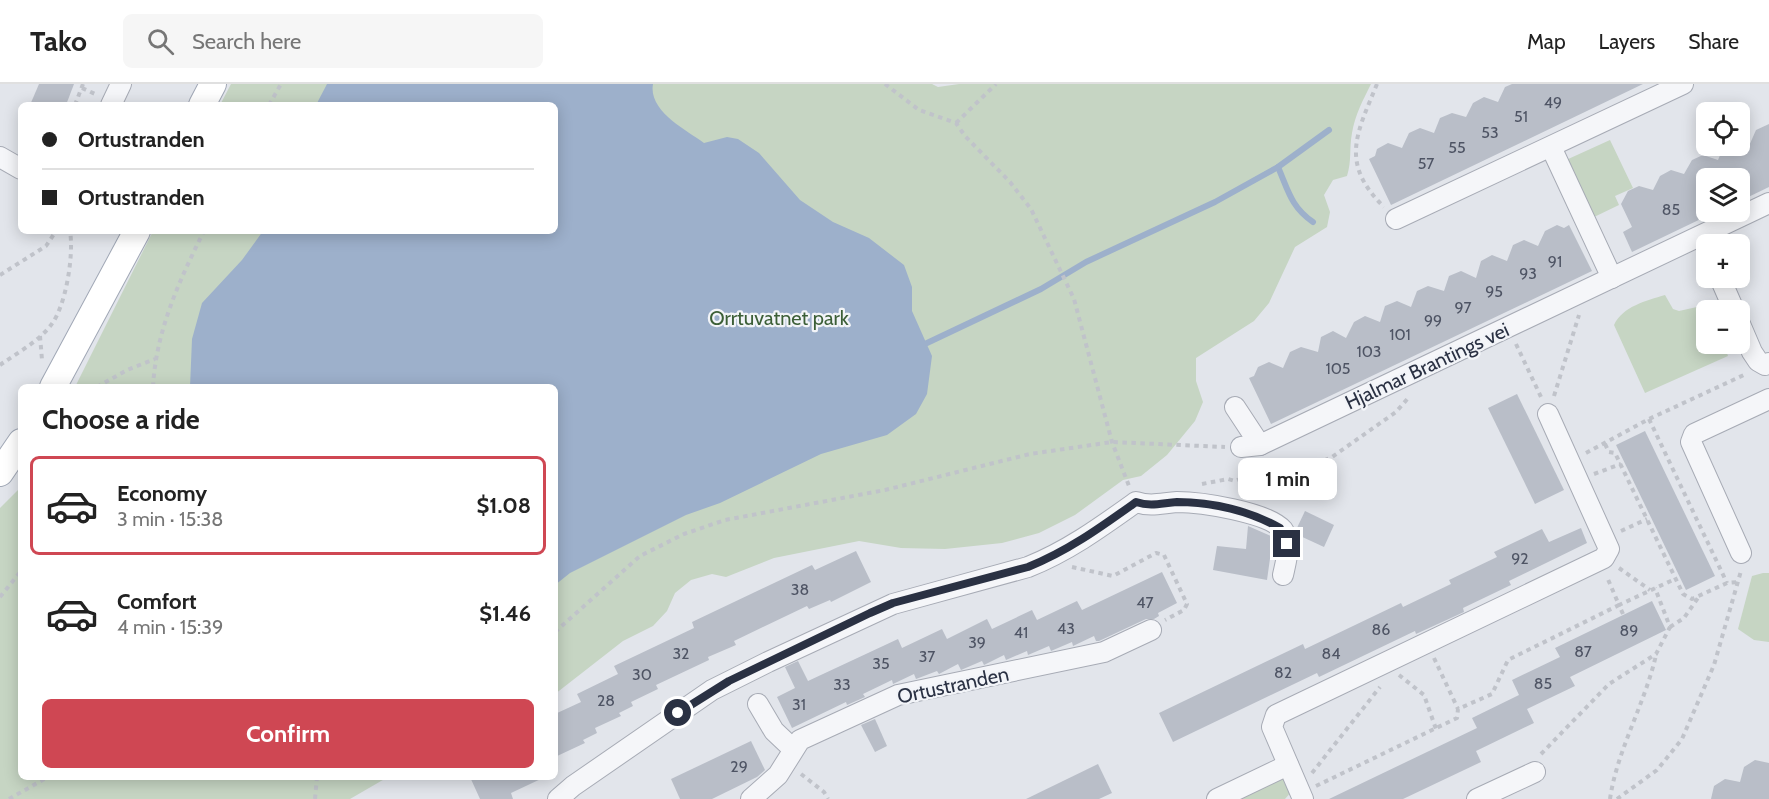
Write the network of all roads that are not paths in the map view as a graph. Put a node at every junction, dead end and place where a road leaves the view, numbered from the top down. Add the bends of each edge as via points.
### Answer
1 (121, 84) edge
2 (213, 84) edge
3 (1683, 84) edge
4 (112, 102) edge
5 (204, 102) edge
6 (1551, 147) junction
7 (0, 157) edge
8 (18, 167) edge
9 (1769, 203) edge
10 (1396, 219) road end
11 (135, 234) edge
12 (1717, 234) edge
13 (1696, 245) edge
14 (1612, 278) junction
15 (1750, 347) edge
16 (1768, 365) edge
17 (54, 384) edge
18 (1769, 399) edge
19 (1235, 407) dead end
20 (1548, 414) road end
21 (18, 446) edge
22 (0, 473) edge
23 (1742, 553) road end
24 (1283, 574) dead end
25 (1151, 630) road end
26 (758, 704) dead end
27 (789, 756) junction
28 (1288, 765) junction
29 (1535, 772) road end
30 (1301, 794) edge
31 (558, 799) edge
32 (751, 799) edge
33 (1217, 799) edge
34 (1477, 799) edge

1 - 4 street
2 - 5 main road
3 - 6 street
6 - 10 street
6 - 14 street
7 - 8 street
9 - 12 street, Hjalmar Brantings vei
11 - 17 main road
13 - 14 street, Hjalmar Brantings vei
14 - 19 street, Hjalmar Brantings vei via 1250,446
15 - 16 street via 1758,361
18 - 23 street via 1694,434 1691,442
20 - 28 street via 1609,549 1604,558 1276,715 1272,727
21 - 22 main road
24 - 31 street via 1287,544 1284,531 1272,523 1241,510 1176,502 1149,506 1136,502 1059,554 1028,567 893,603 768,662 693,703
25 - 27 street, Ortustranden via 1104,652 898,695 809,734
26 - 27 street
27 - 32 street, Ortustranden via 778,775
28 - 30 street
28 - 33 street
29 - 34 street

